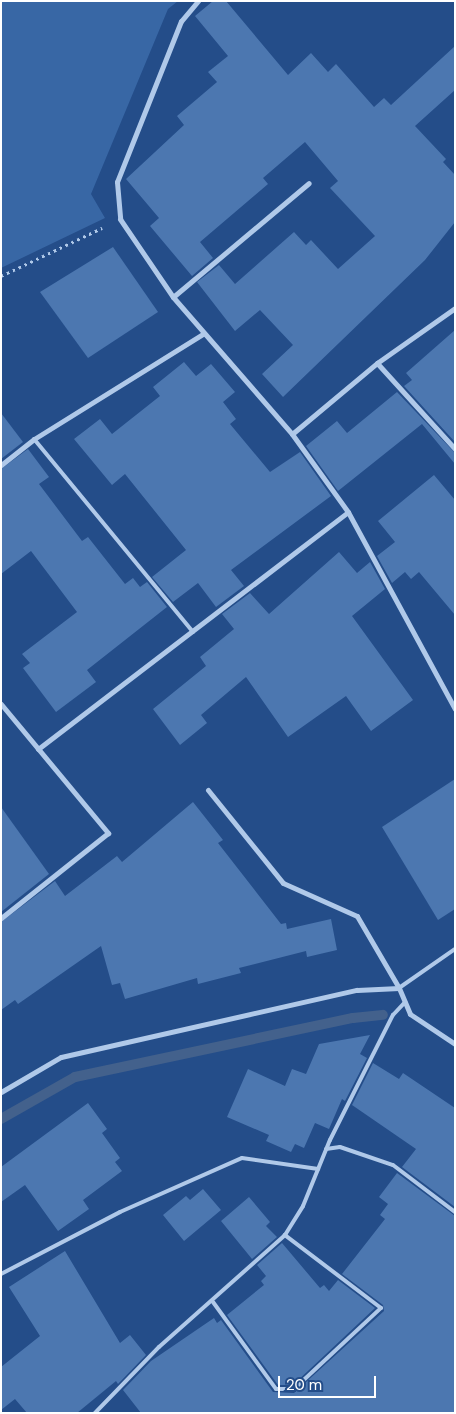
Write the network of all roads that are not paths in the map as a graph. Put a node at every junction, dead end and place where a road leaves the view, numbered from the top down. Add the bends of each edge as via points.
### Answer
1 (198, 1) edge
2 (309, 183) dead end
3 (173, 297) junction
4 (455, 308) edge
5 (203, 334) junction
6 (377, 363) junction
7 (292, 434) junction
8 (34, 439) junction
9 (455, 448) edge
10 (1, 465) edge
11 (348, 512) junction
12 (193, 632) junction
13 (1, 704) edge
14 (455, 709) edge
15 (38, 749) junction
16 (208, 790) dead end
17 (1, 918) edge
18 (455, 949) edge
19 (399, 988) junction
20 (405, 1002) junction
21 (455, 1044) edge
22 (1, 1092) edge
23 (326, 1149) junction
24 (318, 1169) junction
25 (455, 1212) edge
26 (285, 1235) junction
27 (1, 1274) edge
28 (213, 1302) junction
29 (95, 1413) edge

1 - 3 street via 181,21 117,182 120,219
2 - 3 street
3 - 5 street
4 - 6 street
5 - 7 street
5 - 8 street
6 - 7 street
6 - 9 street
7 - 11 street
8 - 10 street
8 - 12 lane
11 - 12 street
11 - 14 street
12 - 15 street
13 - 15 street
15 - 17 street via 108,833
16 - 19 street via 283,883 356,916
18 - 19 lane
19 - 20 street
19 - 22 street via 358,990 61,1057
20 - 21 street via 410,1014
20 - 23 lane via 393,1015
23 - 24 lane
23 - 25 lane via 340,1147 393,1165
24 - 26 lane via 303,1206
24 - 27 lane via 242,1158 120,1212
26 - 28 lane
26 - 28 lane via 381,1308 294,1389 276,1389
28 - 29 lane via 159,1348

